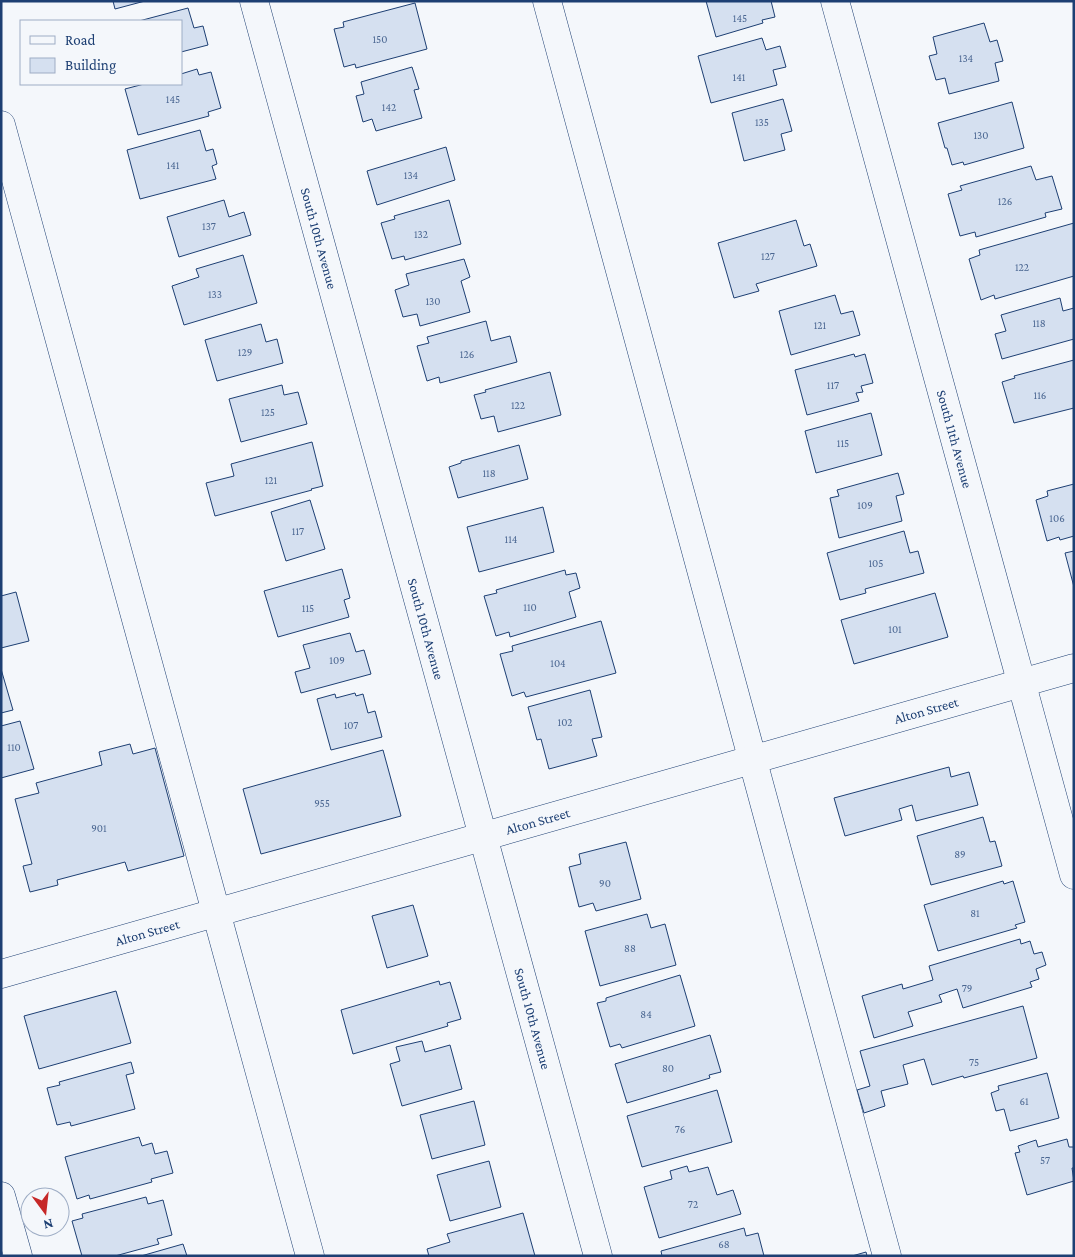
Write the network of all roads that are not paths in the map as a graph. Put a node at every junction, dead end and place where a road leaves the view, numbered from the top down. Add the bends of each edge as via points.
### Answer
1 (254, 1) edge
2 (547, 1) edge
3 (835, 1) edge
4 (1, 125) edge
5 (1074, 668) edge
6 (1022, 683) junction
7 (753, 760) junction
8 (483, 838) junction
9 (1074, 875) edge
10 (216, 913) junction
11 (1, 974) edge
12 (1, 1196) edge
13 (18, 1256) edge
14 (310, 1256) edge
15 (598, 1256) edge
16 (887, 1256) edge

1 - 8 street, South 10th Avenue
2 - 7 street
3 - 6 street, South 11th Avenue
4 - 10 street
5 - 6 street, Alton Street
6 - 7 street, Alton Street
6 - 9 street, South 11th Avenue
7 - 8 street, Alton Street
7 - 16 street
8 - 10 street, Alton Street
8 - 15 street, South 10th Avenue
10 - 11 street, Alton Street
10 - 14 street
12 - 13 street

